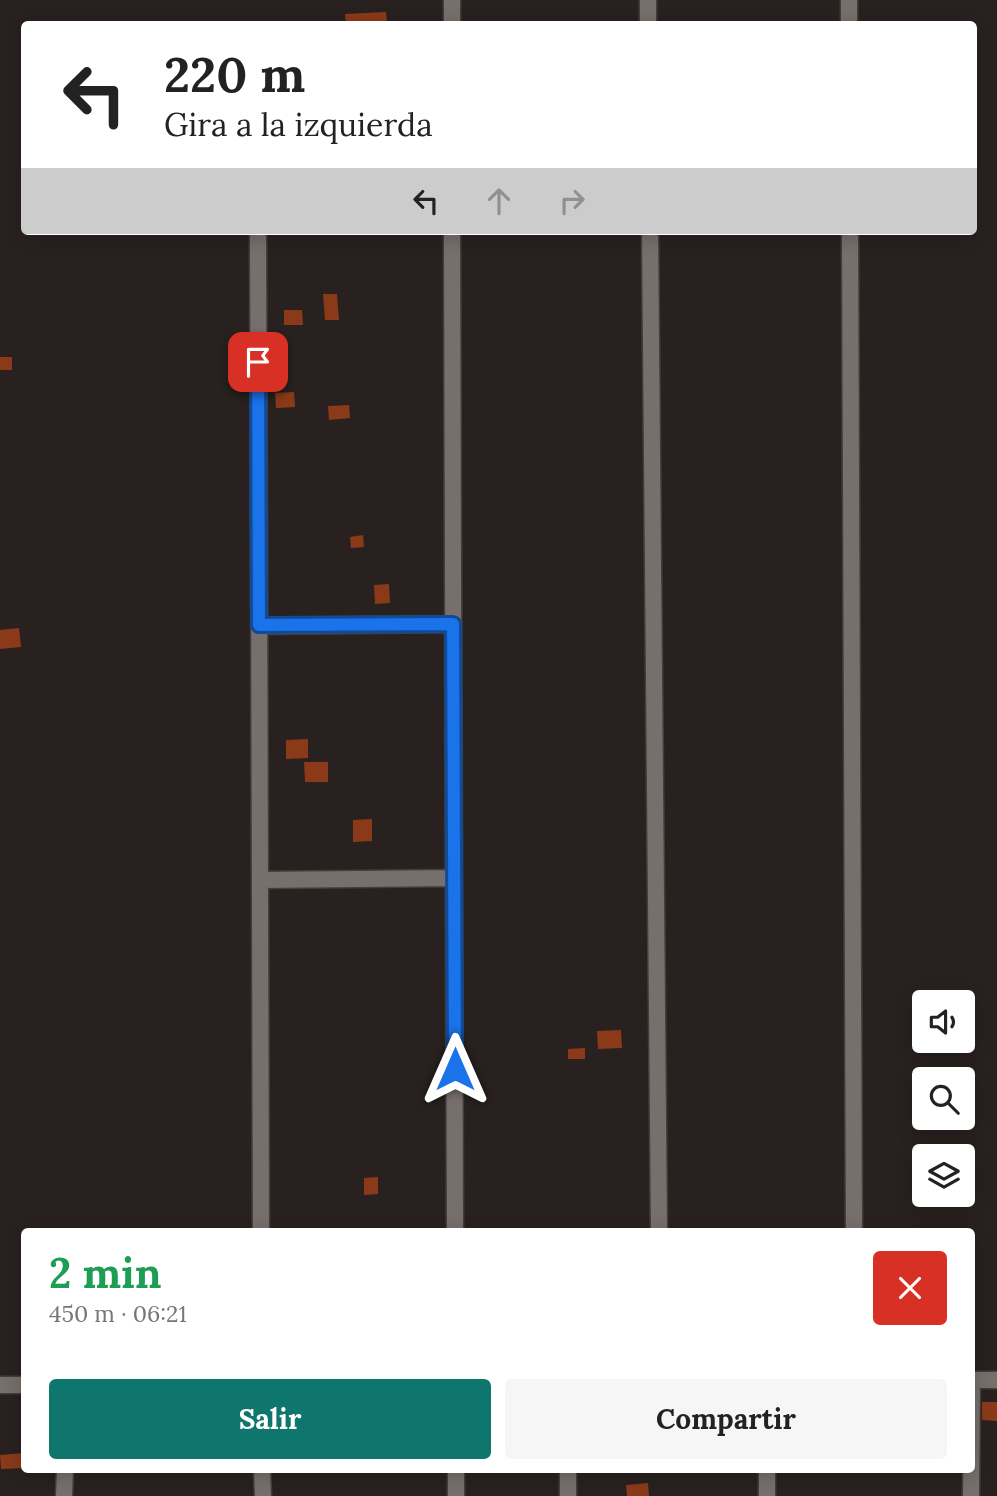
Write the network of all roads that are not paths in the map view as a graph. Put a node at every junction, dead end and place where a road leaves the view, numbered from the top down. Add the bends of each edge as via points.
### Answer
1 (452, 0) edge
2 (648, 0) edge
3 (849, 0) edge
4 (452, 21) edge
5 (648, 21) edge
6 (849, 21) edge
7 (258, 235) edge
8 (452, 235) edge
9 (650, 235) edge
10 (850, 235) edge
11 (453, 624) junction
12 (259, 625) junction
13 (454, 878) junction
14 (260, 880) junction
15 (261, 1228) edge
16 (455, 1228) edge
17 (659, 1228) edge
18 (854, 1228) edge
19 (975, 1380) edge
20 (997, 1380) edge
21 (0, 1385) edge
22 (21, 1385) edge
23 (65, 1473) edge
24 (262, 1473) edge
25 (456, 1473) edge
26 (568, 1473) edge
27 (767, 1473) edge
28 (971, 1473) edge
29 (64, 1496) edge
30 (262, 1496) edge
31 (456, 1496) edge
32 (568, 1496) edge
33 (767, 1496) edge
34 (971, 1496) edge

1 - 4 street
2 - 5 street
3 - 6 street
7 - 12 street
8 - 11 street
9 - 17 street
10 - 18 street
11 - 12 street
11 - 13 street
12 - 14 street
13 - 14 street
13 - 16 street
14 - 15 street
19 - 20 street
21 - 22 street
23 - 29 street
24 - 30 street
25 - 31 street
26 - 32 street
27 - 33 street
28 - 34 street

